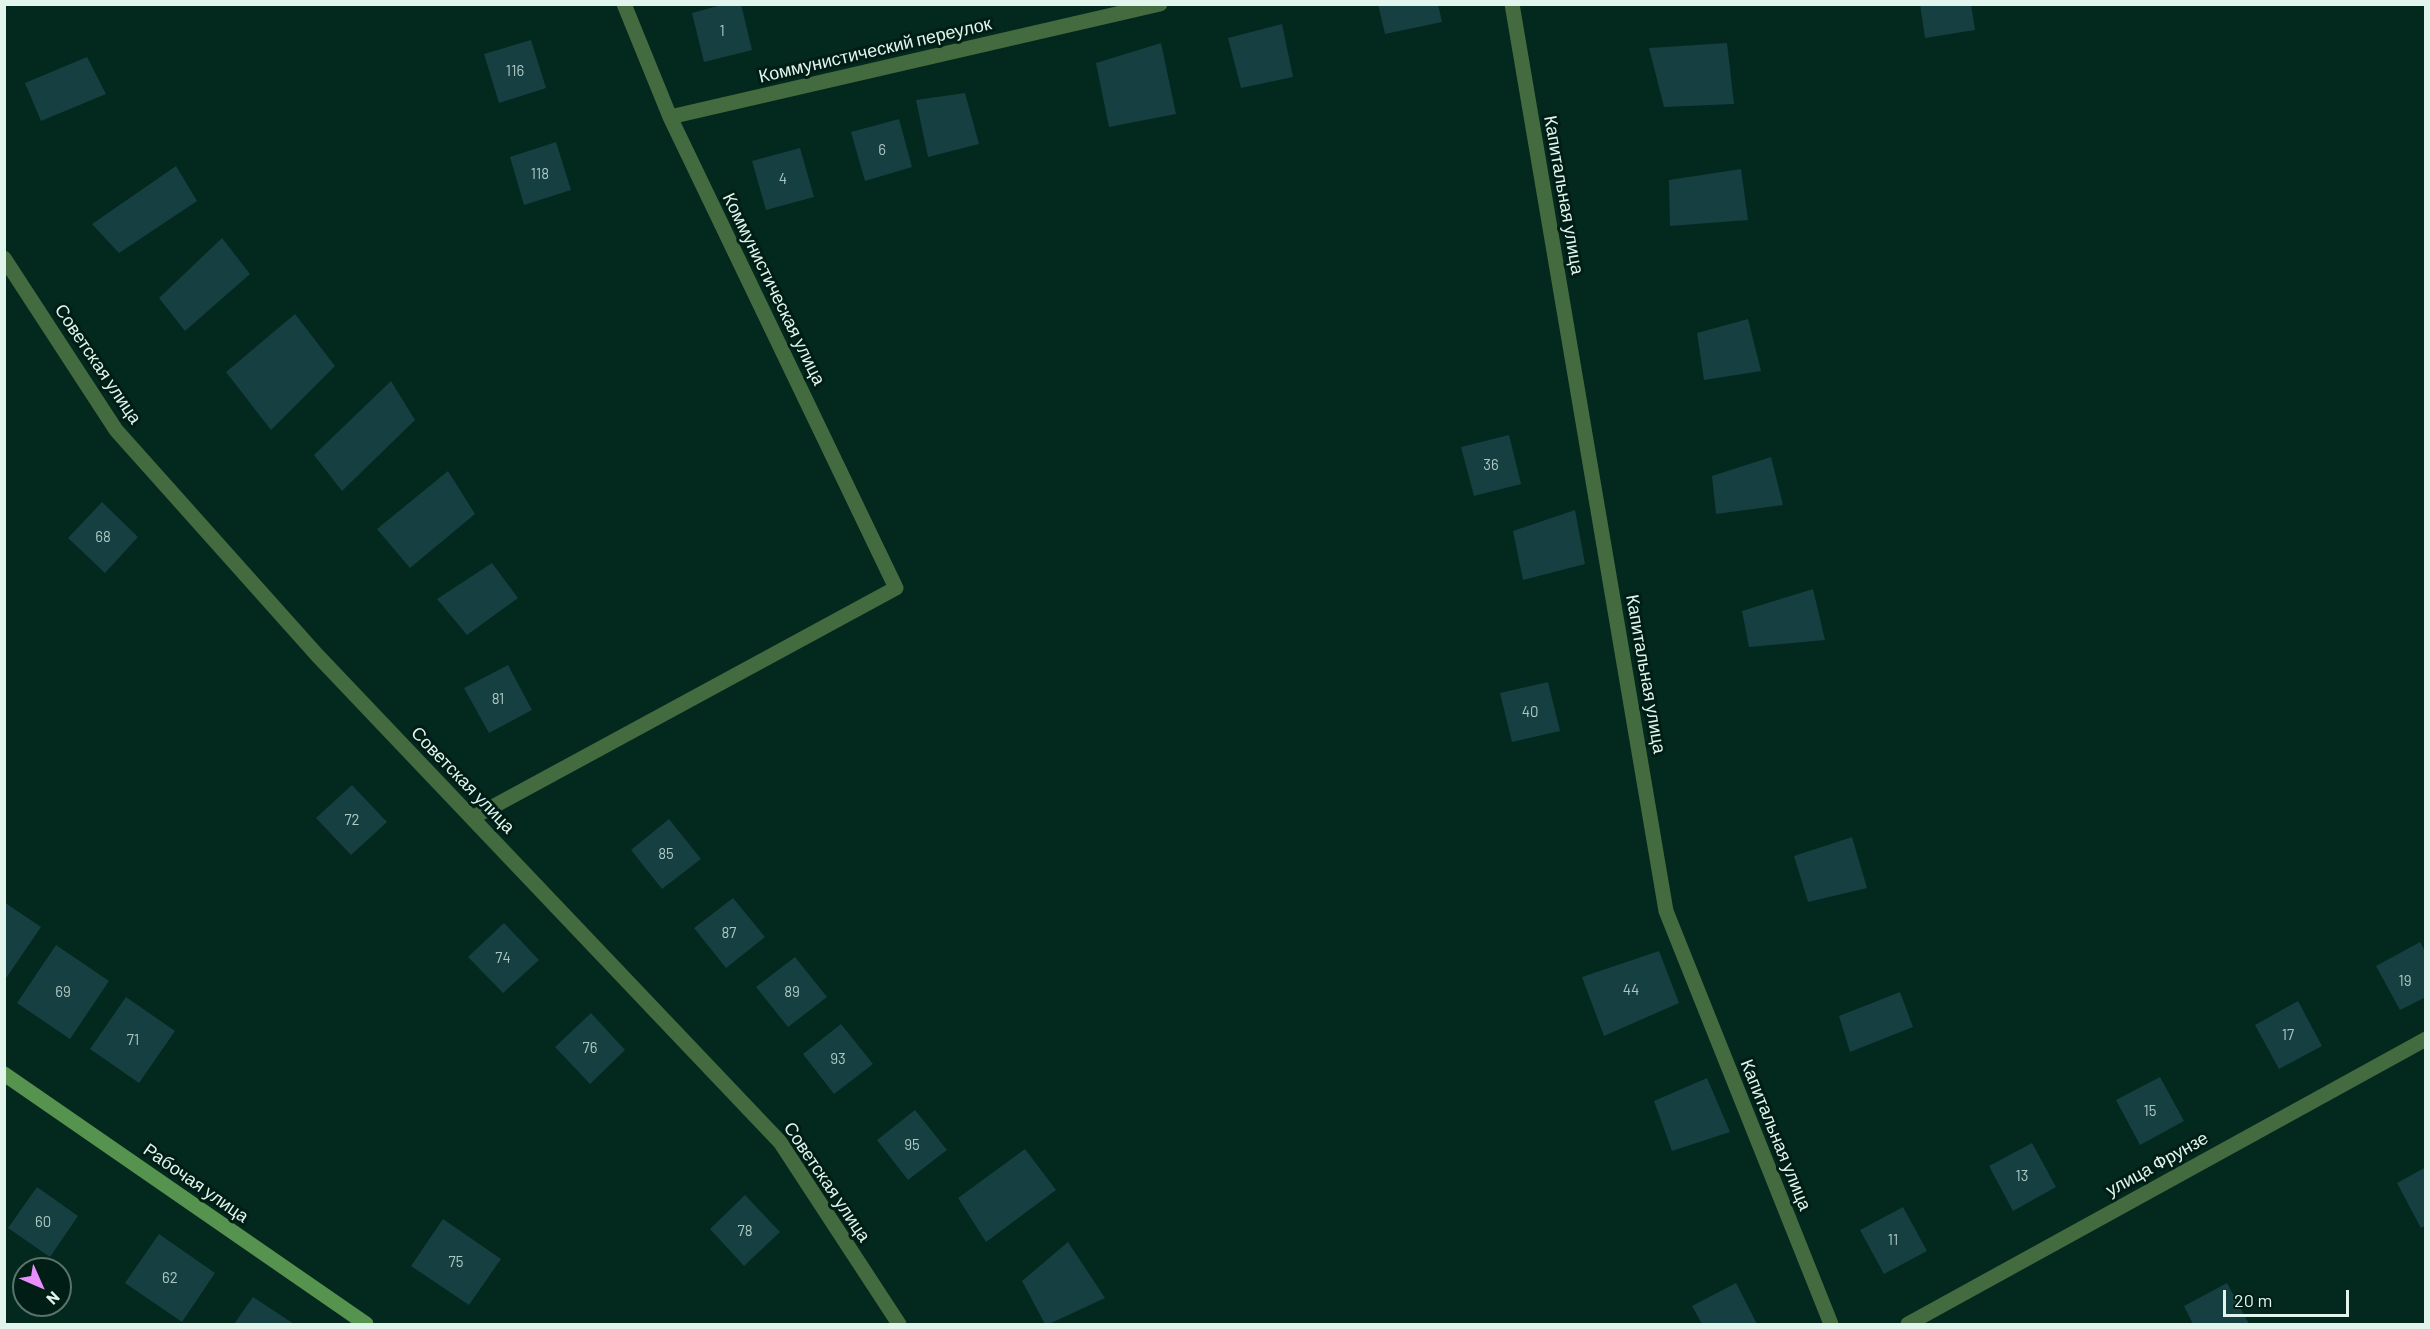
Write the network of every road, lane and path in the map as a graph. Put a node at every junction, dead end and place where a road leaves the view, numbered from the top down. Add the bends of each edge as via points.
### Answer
1 (624, 4) edge
2 (1160, 4) edge
3 (1512, 4) edge
4 (670, 117) junction
5 (4, 258) edge
6 (472, 818) junction
7 (2426, 1039) edge
8 (4, 1074) edge
9 (366, 1324) edge
10 (899, 1324) edge
11 (1831, 1324) edge
12 (1908, 1324) edge

1 - 4 street, Коммунистическая улица
2 - 4 street, Коммунистический переулок
3 - 11 street, Капитальная улица via 1666,910
4 - 6 street, Коммунистическая улица via 896,588
5 - 6 street, Советская улица via 116,430 317,655
6 - 10 street, Советская улица via 780,1142
7 - 12 street, улица Фрунзе
8 - 9 main road, Рабочая улица

